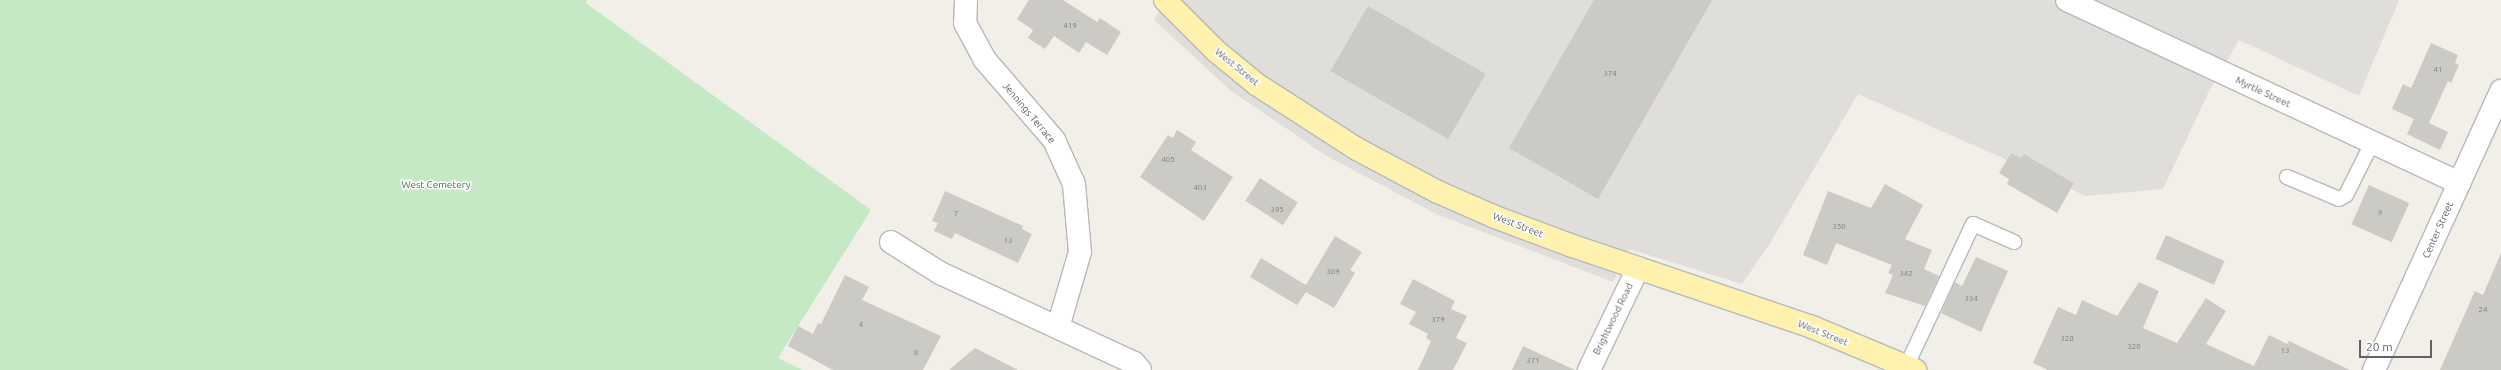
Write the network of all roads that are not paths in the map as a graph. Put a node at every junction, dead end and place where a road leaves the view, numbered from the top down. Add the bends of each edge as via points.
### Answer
1 (966, 0) edge
2 (1165, 0) edge
3 (2067, 0) edge
4 (2501, 91) edge
5 (2372, 143) junction
6 (2287, 177) dead end
7 (2459, 184) junction
8 (891, 242) dead end
9 (2014, 242) dead end
10 (1638, 268) junction
11 (1058, 327) junction
12 (1910, 368) edge
13 (1140, 370) edge
14 (1589, 370) edge
15 (2374, 370) edge

1 - 11 street, Jennings Terrace via 965,23 985,60 1054,140 1074,184 1080,252
2 - 10 main road, West Street via 1216,50 1256,84 1357,149 1438,192 1495,217
3 - 5 street, Myrtle Street
4 - 7 street, Center Street
5 - 6 lane via 2346,195 2338,199
5 - 7 street, Myrtle Street
7 - 15 street, Center Street
8 - 11 street via 940,274
9 - 12 lane via 1973,224
10 - 12 main road, West Street via 1812,327
10 - 14 street, Brightwood Road
11 - 13 street via 1134,363

